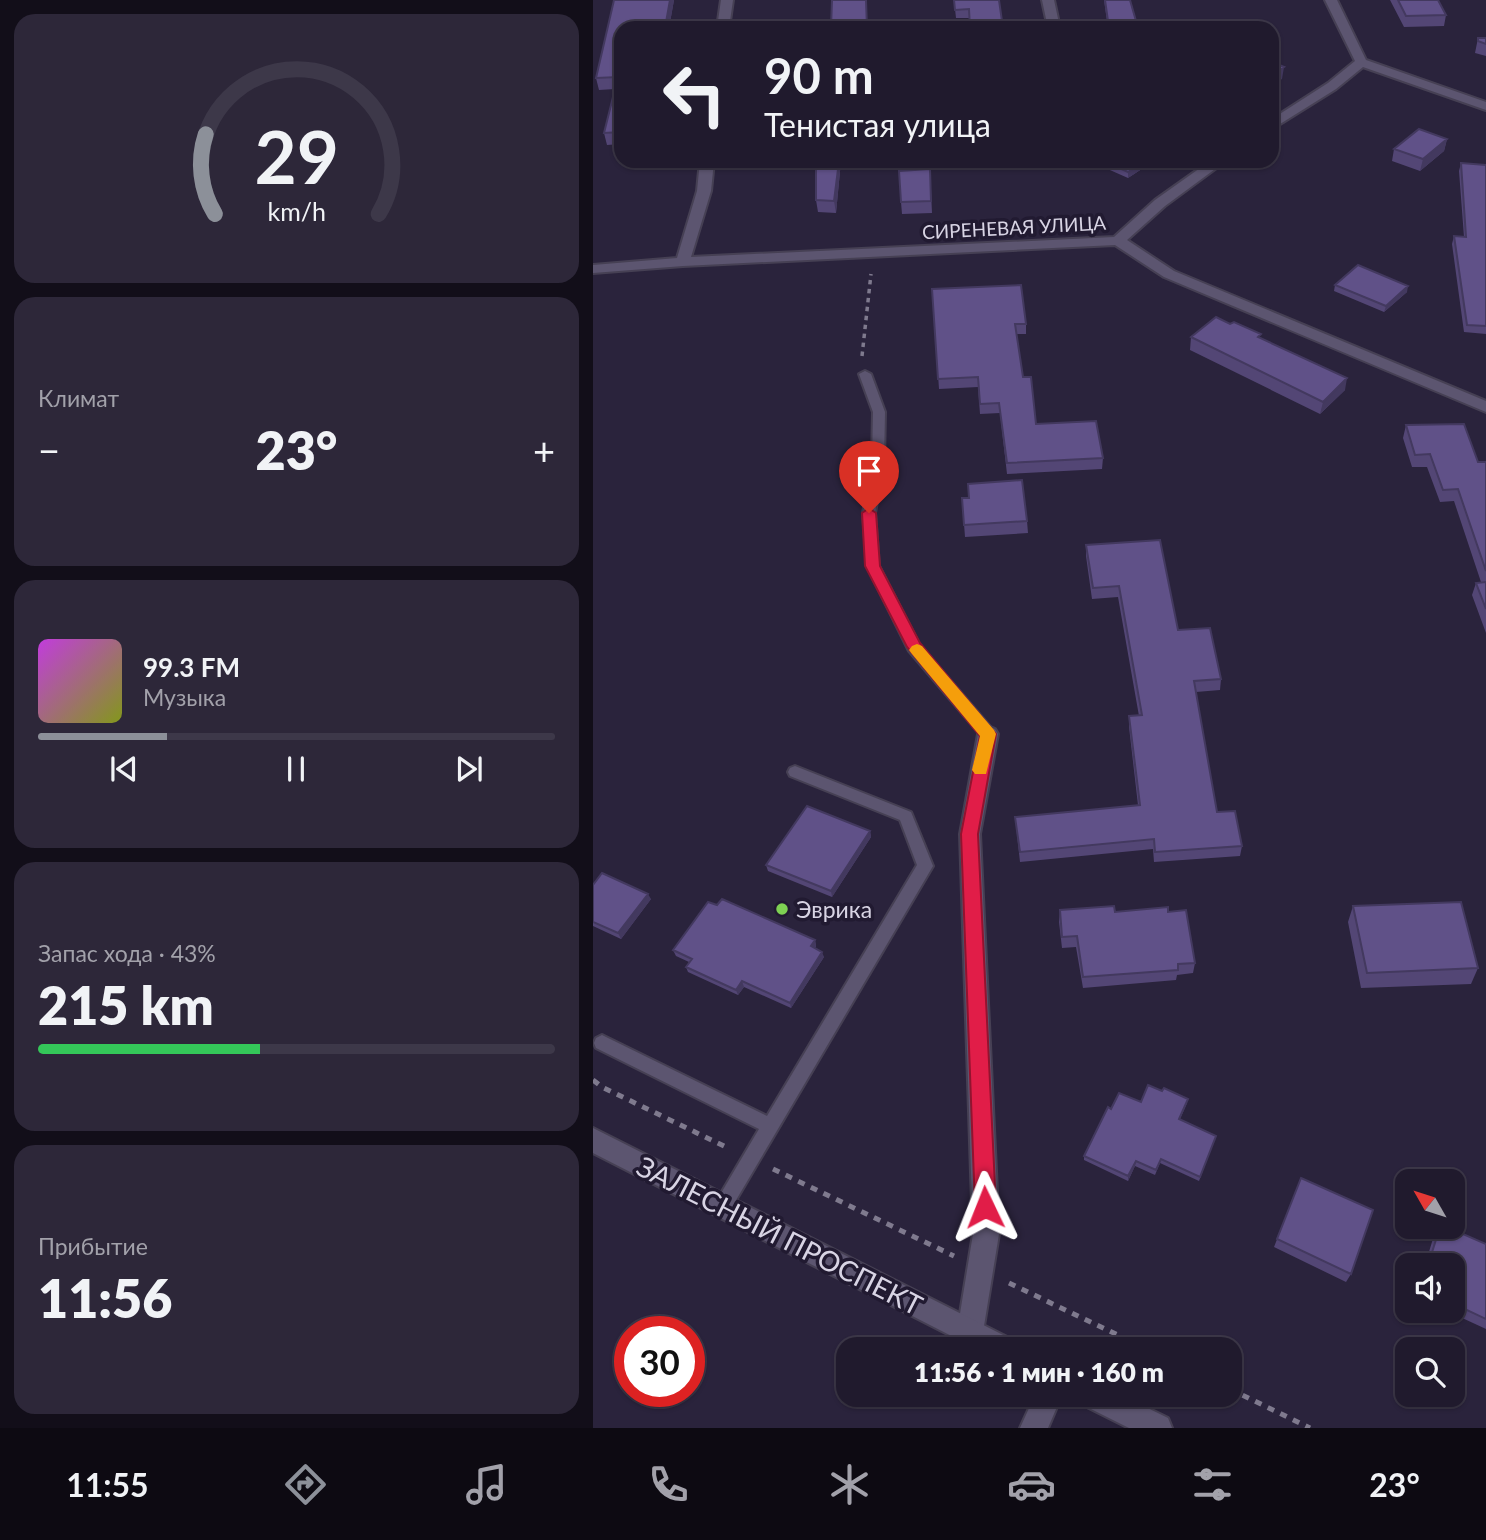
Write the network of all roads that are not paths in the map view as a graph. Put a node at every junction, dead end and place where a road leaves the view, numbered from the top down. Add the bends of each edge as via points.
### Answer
1 (727, 0) edge
2 (1047, 0) edge
3 (1331, 0) edge
4 (724, 21) edge
5 (1052, 21) edge
6 (1361, 62) junction
7 (1486, 106) edge
8 (1279, 120) edge
9 (706, 168) edge
10 (1209, 168) edge
11 (1119, 241) junction
12 (683, 262) junction
13 (593, 269) edge
14 (865, 374) road end
15 (1486, 407) edge
16 (988, 734) joint
17 (795, 772) dead end
18 (602, 1043) dead end
19 (770, 1125) junction
20 (593, 1140) edge
21 (723, 1206) junction
22 (970, 1332) junction
23 (980, 1337) edge
24 (1044, 1407) edge
25 (1117, 1407) edge
26 (1034, 1428) edge
27 (1158, 1428) edge

1 - 4 street
2 - 5 street
3 - 6 street
6 - 7 street
6 - 8 street
9 - 12 street
10 - 11 street via 1160,203
11 - 12 street, СИРЕНЕВАЯ УЛИЦА
11 - 15 street, СИРЕНЕВАЯ УЛИЦА via 1169,274
12 - 13 street, СИРЕНЕВАЯ УЛИЦА
14 - 16 lane via 879,412 878,461 869,513 873,566 914,647
16 - 22 street via 970,834 986,1234
17 - 19 lane via 906,816 925,866
18 - 19 lane
19 - 21 lane
20 - 21 street, ЗАЛЕСНЫЙ ПРОСПЕКТ
21 - 22 street, ЗАЛЕСНЫЙ ПРОСПЕКТ
22 - 23 street, ЗАЛЕСНЫЙ ПРОСПЕКТ
24 - 26 street
25 - 27 street

